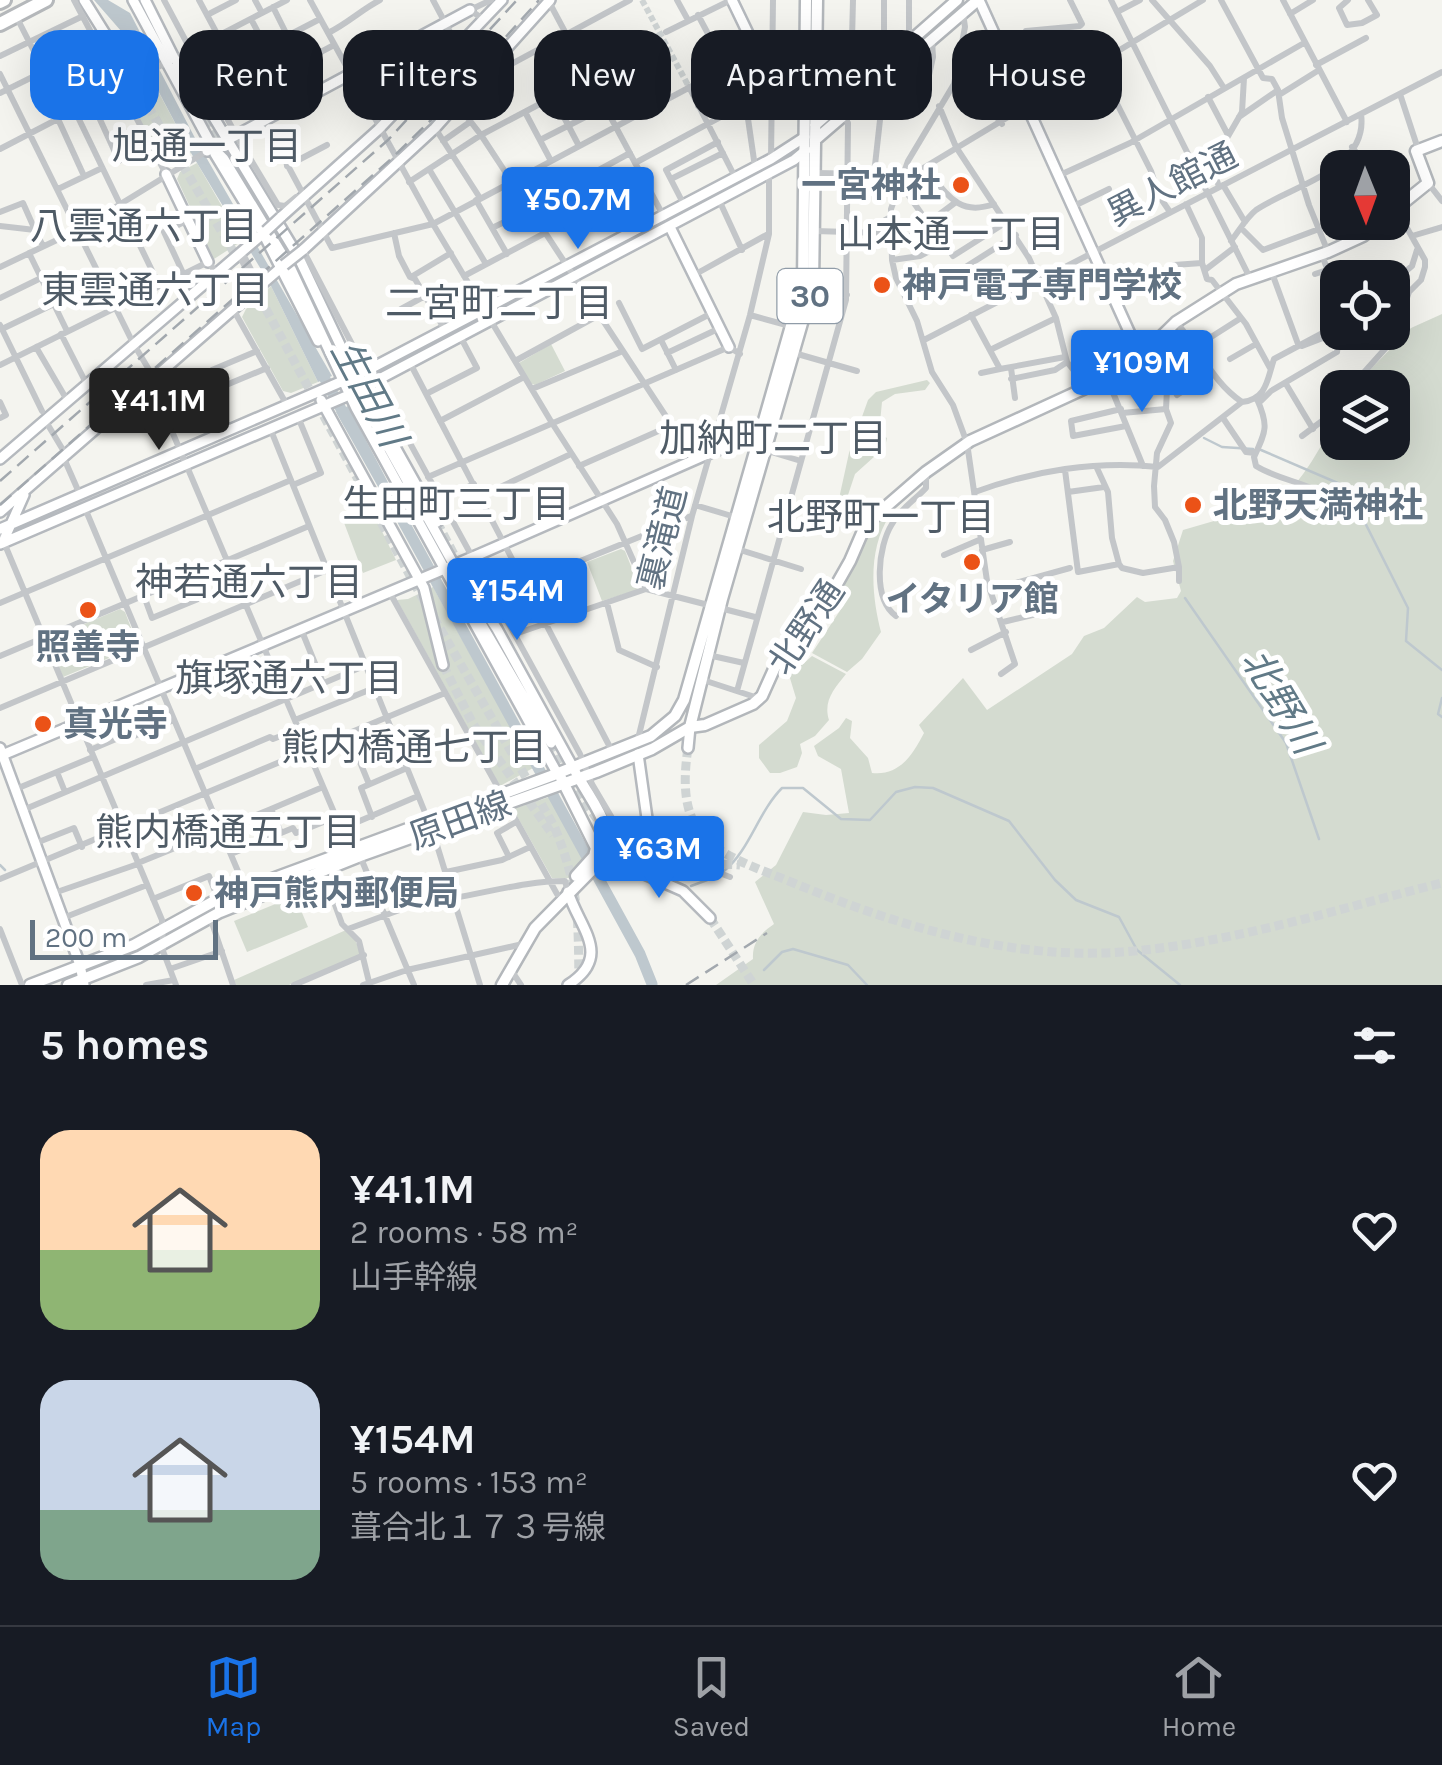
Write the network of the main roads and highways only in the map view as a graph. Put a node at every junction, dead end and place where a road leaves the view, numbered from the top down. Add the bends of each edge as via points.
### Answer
1 (46, 0) edge
2 (806, 0) edge
3 (818, 0) edge
4 (957, 0) edge
5 (979, 0) edge
6 (0, 24) edge
7 (818, 30) edge
8 (921, 30) edge
9 (819, 120) edge
10 (817, 122) joint
11 (810, 139) junction
12 (1442, 141) edge
13 (1410, 197) edge
14 (1355, 240) edge
15 (761, 443) junction
16 (715, 606) junction
17 (681, 708) junction
18 (690, 726) junction
19 (638, 748) junction
20 (584, 776) junction
21 (557, 780) junction
22 (355, 852) junction
23 (598, 860) junction
24 (82, 983) edge
25 (26, 985) edge
26 (68, 985) edge
27 (502, 985) edge

1 - 6 highway
2 - 11 main road, 30
3 - 7 main road, 30
4 - 8 main road
5 - 11 main road
9 - 10 main road
10 - 11 main road, 30
11 - 15 main road, 30 via 804,152 802,284
11 - 15 main road, 30 via 813,286
12 - 13 main road via 1415,155 1428,184
14 - 18 main road, 北野通 via 1222,292 1176,322 1129,368 967,443 926,472 866,524 824,605 775,667 760,698
15 - 16 main road, 30
15 - 16 main road, 30
16 - 17 main road, 30
16 - 18 main road, 30
17 - 18 main road
17 - 19 main road
18 - 19 main road, 北野通
19 - 20 main road, 原田線
19 - 21 main road via 578,764
20 - 21 main road, 原田線
20 - 23 main road via 608,830 607,850
21 - 22 main road, 原田線
21 - 23 main road via 595,840
22 - 24 main road, 原田線
22 - 25 main road, 原田線 via 245,888 134,945
23 - 27 main road via 560,897
24 - 26 main road, 原田線

